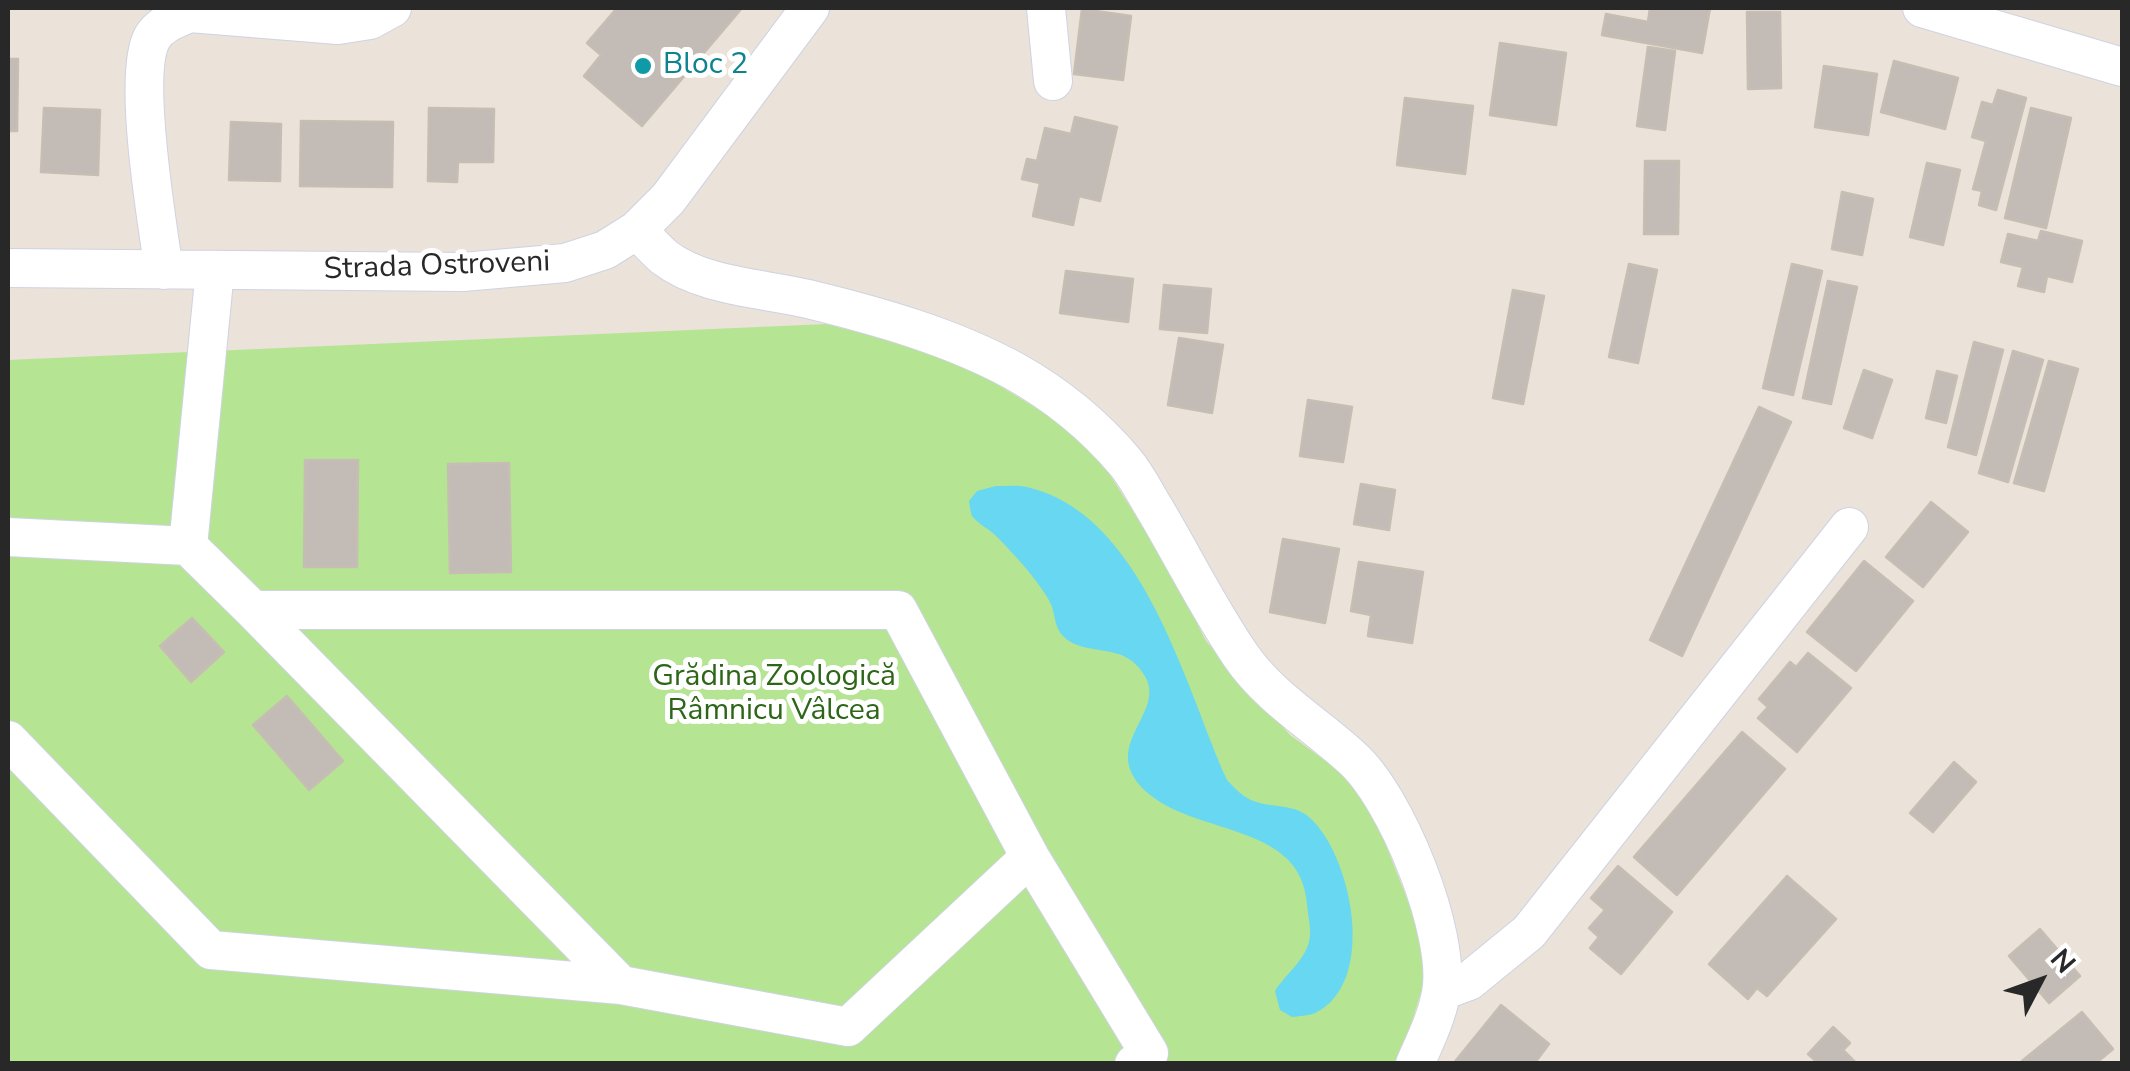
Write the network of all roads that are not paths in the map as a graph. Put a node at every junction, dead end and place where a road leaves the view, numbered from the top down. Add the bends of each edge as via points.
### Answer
1 (392, 8) edge
2 (810, 8) edge
3 (1046, 8) edge
4 (1922, 8) edge
5 (2122, 67) edge
6 (1053, 81) dead end
7 (637, 230) junction
8 (8, 268) edge
9 (164, 270) junction
10 (215, 270) junction
11 (1850, 528) dead end
12 (8, 537) edge
13 (188, 546) junction
14 (253, 610) junction
15 (8, 740) edge
16 (1030, 856) junction
17 (621, 985) junction
18 (1442, 991) junction
19 (1134, 1064) edge
20 (1415, 1064) edge

1 - 9 street via 338,25 190,13 153,36 143,65
2 - 7 street, Strada Ostroveni via 694,168
3 - 6 street
4 - 5 street
7 - 10 street, Strada Ostroveni via 565,263 515,269
7 - 18 street via 688,270 940,338 1014,371 1080,414 1128,464 1244,661 1356,760 1377,787 1424,890 1439,943
8 - 9 street, Strada Ostroveni
9 - 10 street, Strada Ostroveni
10 - 13 street
11 - 18 street via 1529,932 1469,981
12 - 13 street
13 - 14 street
14 - 16 street via 898,610
14 - 17 street
15 - 17 street via 212,950
16 - 17 street via 848,1027
16 - 19 street via 1150,1054
18 - 20 street

